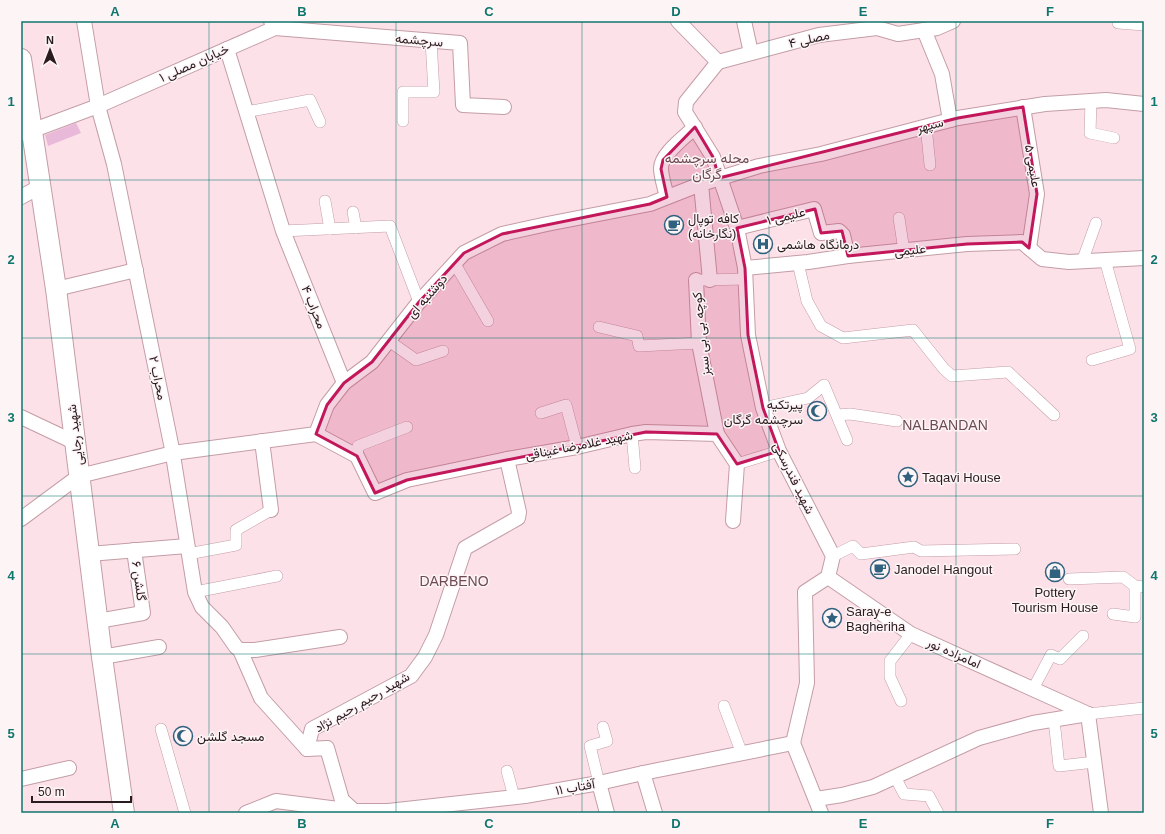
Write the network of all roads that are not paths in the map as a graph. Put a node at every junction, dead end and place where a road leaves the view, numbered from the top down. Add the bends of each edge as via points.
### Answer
1 (84, 21) edge
2 (291, 21) edge
3 (678, 21) edge
4 (744, 21) edge
5 (953, 21) edge
6 (1118, 23) dead end
7 (273, 25) edge
8 (1144, 25) edge
9 (924, 30) junction
10 (431, 41) junction
11 (227, 49) junction
12 (751, 53) junction
13 (21, 59) edge
14 (718, 62) junction
15 (1091, 101) junction
16 (1144, 104) edge
17 (98, 106) junction
18 (504, 107) dead end
19 (1023, 107) junction
20 (246, 112) junction
21 (950, 120) junction
22 (403, 121) dead end
23 (320, 122) dead end
24 (926, 126) junction
25 (695, 127) junction
26 (26, 132) edge
27 (1114, 138) dead end
28 (930, 166) dead end
29 (719, 178) junction
30 (701, 184) junction
31 (41, 186) junction
32 (667, 196) junction
33 (21, 197) edge
34 (325, 201) dead end
35 (353, 212) dead end
36 (899, 218) dead end
37 (1096, 223) dead end
38 (356, 228) junction
39 (737, 228) junction
40 (330, 229) junction
41 (283, 232) junction
42 (1029, 248) junction
43 (904, 251) junction
44 (848, 256) junction
45 (1144, 258) edge
46 (1105, 260) junction
47 (1075, 262) junction
48 (798, 263) junction
49 (455, 264) junction
50 (136, 270) junction
51 (746, 274) junction
52 (703, 280) junction
53 (56, 289) junction
54 (419, 302) junction
55 (488, 321) dead end
56 (599, 327) dead end
57 (389, 341) junction
58 (699, 343) junction
59 (443, 351) dead end
60 (1092, 360) dead end
61 (344, 383) junction
62 (763, 408) junction
63 (541, 413) dead end
64 (838, 415) junction
65 (1054, 415) dead end
66 (21, 417) edge
67 (897, 421) dead end
68 (407, 427) dead end
69 (316, 434) junction
70 (632, 434) junction
71 (717, 434) junction
72 (847, 440) dead end
73 (262, 441) junction
74 (76, 443) junction
75 (577, 447) junction
76 (779, 451) junction
77 (173, 454) junction
78 (357, 456) junction
79 (507, 459) junction
80 (737, 464) junction
81 (635, 468) dead end
82 (80, 476) junction
83 (271, 510) joint
84 (21, 518) edge
85 (733, 521) dead end
86 (1015, 549) dead end
87 (134, 550) junction
88 (188, 550) junction
89 (89, 554) junction
90 (833, 556) junction
91 (277, 576) dead end
92 (828, 577) junction
93 (1069, 579) dead end
94 (1140, 586) edge
95 (195, 592) junction
96 (1113, 614) dead end
97 (98, 621) junction
98 (911, 634) junction
99 (1083, 636) dead end
100 (340, 637) dead end
101 (159, 647) dead end
102 (240, 650) junction
103 (102, 658) junction
104 (1033, 689) junction
105 (901, 702) dead end
106 (724, 706) dead end
107 (1144, 708) edge
108 (1088, 714) junction
109 (1054, 720) junction
110 (603, 727) dead end
111 (161, 729) dead end
112 (793, 743) junction
113 (306, 749) junction
114 (742, 754) junction
115 (1094, 762) junction
116 (68, 768) dead end
117 (507, 771) dead end
118 (643, 773) junction
119 (895, 777) junction
120 (21, 779) edge
121 (599, 783) junction
122 (514, 797) junction
123 (816, 799) junction
124 (491, 806) edge
125 (354, 812) edge
126 (389, 812) edge
127 (124, 813) edge
128 (185, 813) edge
129 (246, 813) edge
130 (607, 813) edge
131 (655, 813) edge
132 (821, 813) edge
133 (938, 813) edge
134 (1101, 813) edge

1 - 17 street, ۲ محراب
2 - 7 street, خیابان مصلی ۱
3 - 14 street
4 - 12 street
5 - 9 street, ۴ مصلی
6 - 8 street
7 - 10 street, سرچشمه
7 - 11 street, خیابان مصلی ۱
9 - 12 street, ۴ مصلی via 898,34 877,28 819,35
9 - 21 street via 942,74
10 - 18 street, سرچشمه via 460,43 463,105
10 - 22 street via 434,92 403,92
11 - 17 street, خیابان مصلی ۱
11 - 20 street, ۴ محراب
12 - 14 street, ۴ مصلی
13 - 26 main road, شهید رجایی
14 - 25 street, شهید فندرسکی via 686,102 685,112
15 - 16 street, سپهر
15 - 19 street, سپهر
15 - 27 street via 1090,133
17 - 26 street, خیابان مصلی ۱
17 - 50 street, ۲ محراب via 114,164
19 - 21 street, سپهر
19 - 42 street, ۵ علیمی via 1037,194
20 - 23 street via 310,100
20 - 41 street, ۴ محراب
21 - 24 street, سپهر
24 - 28 street
24 - 29 street, سپهر via 821,154 758,166
25 - 29 street, شهید فندرسکی via 713,157
25 - 32 street via 663,160 661,169
26 - 31 main road, شهید رجایی
29 - 30 street, دوشنبه ای
29 - 39 street, شهید فندرسکی
30 - 32 street, دوشنبه ای
30 - 52 street, کوچه بی بی سبز
31 - 33 street
31 - 53 main road, شهید رجایی
32 - 49 street, دوشنبه ای via 650,204 502,234 464,253
34 - 40 street
35 - 38 street
36 - 43 street
37 - 47 street
38 - 40 street
38 - 54 street via 390,226
39 - 44 street, ۱ علیمی via 814,210 821,233 839,232 843,236
39 - 51 street, شهید فندرسکی
40 - 41 street
41 - 61 street, ۴ محراب
42 - 43 street, علیمی via 1022,242 967,244
42 - 47 street, علیمی via 1042,259
43 - 44 street, علیمی
44 - 48 street, علیمی
45 - 46 street, علیمی
46 - 47 street, علیمی
46 - 60 street via 1130,349
48 - 51 street, علیمی
48 - 65 street via 807,301 822,326 843,338 914,330 952,376 1008,372
49 - 54 street, دوشنبه ای
49 - 55 street
50 - 53 street
50 - 77 street, ۲ محراب
51 - 52 street
51 - 62 street, شهید فندرسکی via 748,335
52 - 58 street, کوچه بی بی سبز
53 - 74 main road, شهید رجایی
54 - 57 street, دوشنبه ای
56 - 58 street via 637,336 639,346
57 - 59 street via 416,360
57 - 61 street, دوشنبه ای via 372,362
58 - 71 street, کوچه بی بی سبز
61 - 69 street, دوشنبه ای via 326,405
62 - 64 street via 808,398 824,385
62 - 76 street, شهید فندرسکی
63 - 75 street via 566,405
64 - 67 street via 850,414
64 - 72 street
66 - 74 street
68 - 78 street via 358,446
69 - 73 street
69 - 78 street
70 - 71 street, شهید غلامرضا غیناقی
70 - 75 street, شهید غلامرضا غیناقی
70 - 81 street
71 - 80 street
73 - 77 street
73 - 83 street
74 - 82 main road, شهید رجایی
75 - 79 street, شهید غلامرضا غیناقی
76 - 80 street
76 - 90 street, شهید فندرسکی
77 - 82 street
77 - 88 street, ۲ محراب
78 - 79 street, شهید غلامرضا غیناقی via 375,493 407,480
79 - 113 street, شهید رحیم رحیم نژاد via 519,512 518,518 465,548 436,635 425,657 411,676 312,728
80 - 85 street
82 - 84 street
82 - 89 main road, شهید رجایی
83 - 88 street via 236,530 236,545
86 - 90 street via 921,551 914,547 861,554 853,546
87 - 88 street
87 - 89 street
87 - 97 street, ۶ گلشن via 143,613
88 - 95 street, ۲ محراب
89 - 97 main road, شهید رجایی
90 - 92 street
91 - 95 street
92 - 98 street, امامزاده نور
92 - 112 street via 805,592 807,683
93 - 94 street via 1123,577
94 - 96 street via 1135,617
95 - 102 street, ۲ محراب via 202,607
97 - 103 main road, شهید رجایی
98 - 104 street, امامزاده نور
98 - 105 street via 890,660 890,677
99 - 104 street via 1060,659 1051,655
100 - 102 street
101 - 103 street
102 - 113 street, ۲ محراب via 261,698
103 - 127 main road, شهید رجایی
104 - 108 street, امامزاده نور
106 - 114 street
107 - 108 street
108 - 109 street
108 - 115 street
109 - 115 street via 1059,766
109 - 119 street via 979,738
110 - 121 street via 607,741 590,746
111 - 128 street
112 - 114 street, آفتاب ۱۱
112 - 123 street
113 - 125 street via 327,748 342,800
114 - 118 street, آفتاب ۱۱
115 - 134 street
116 - 120 street
117 - 122 street
118 - 121 street, آفتاب ۱۱
118 - 131 street
119 - 123 street via 873,787
119 - 133 street via 904,794 929,796
121 - 122 street, آفتاب ۱۱
121 - 130 street
122 - 124 street, آفتاب ۱۱
123 - 132 street
124 - 126 street, آفتاب ۱۱
125 - 126 street, آفتاب ۱۱
125 - 129 street, آفتاب ۱۱ via 276,801

